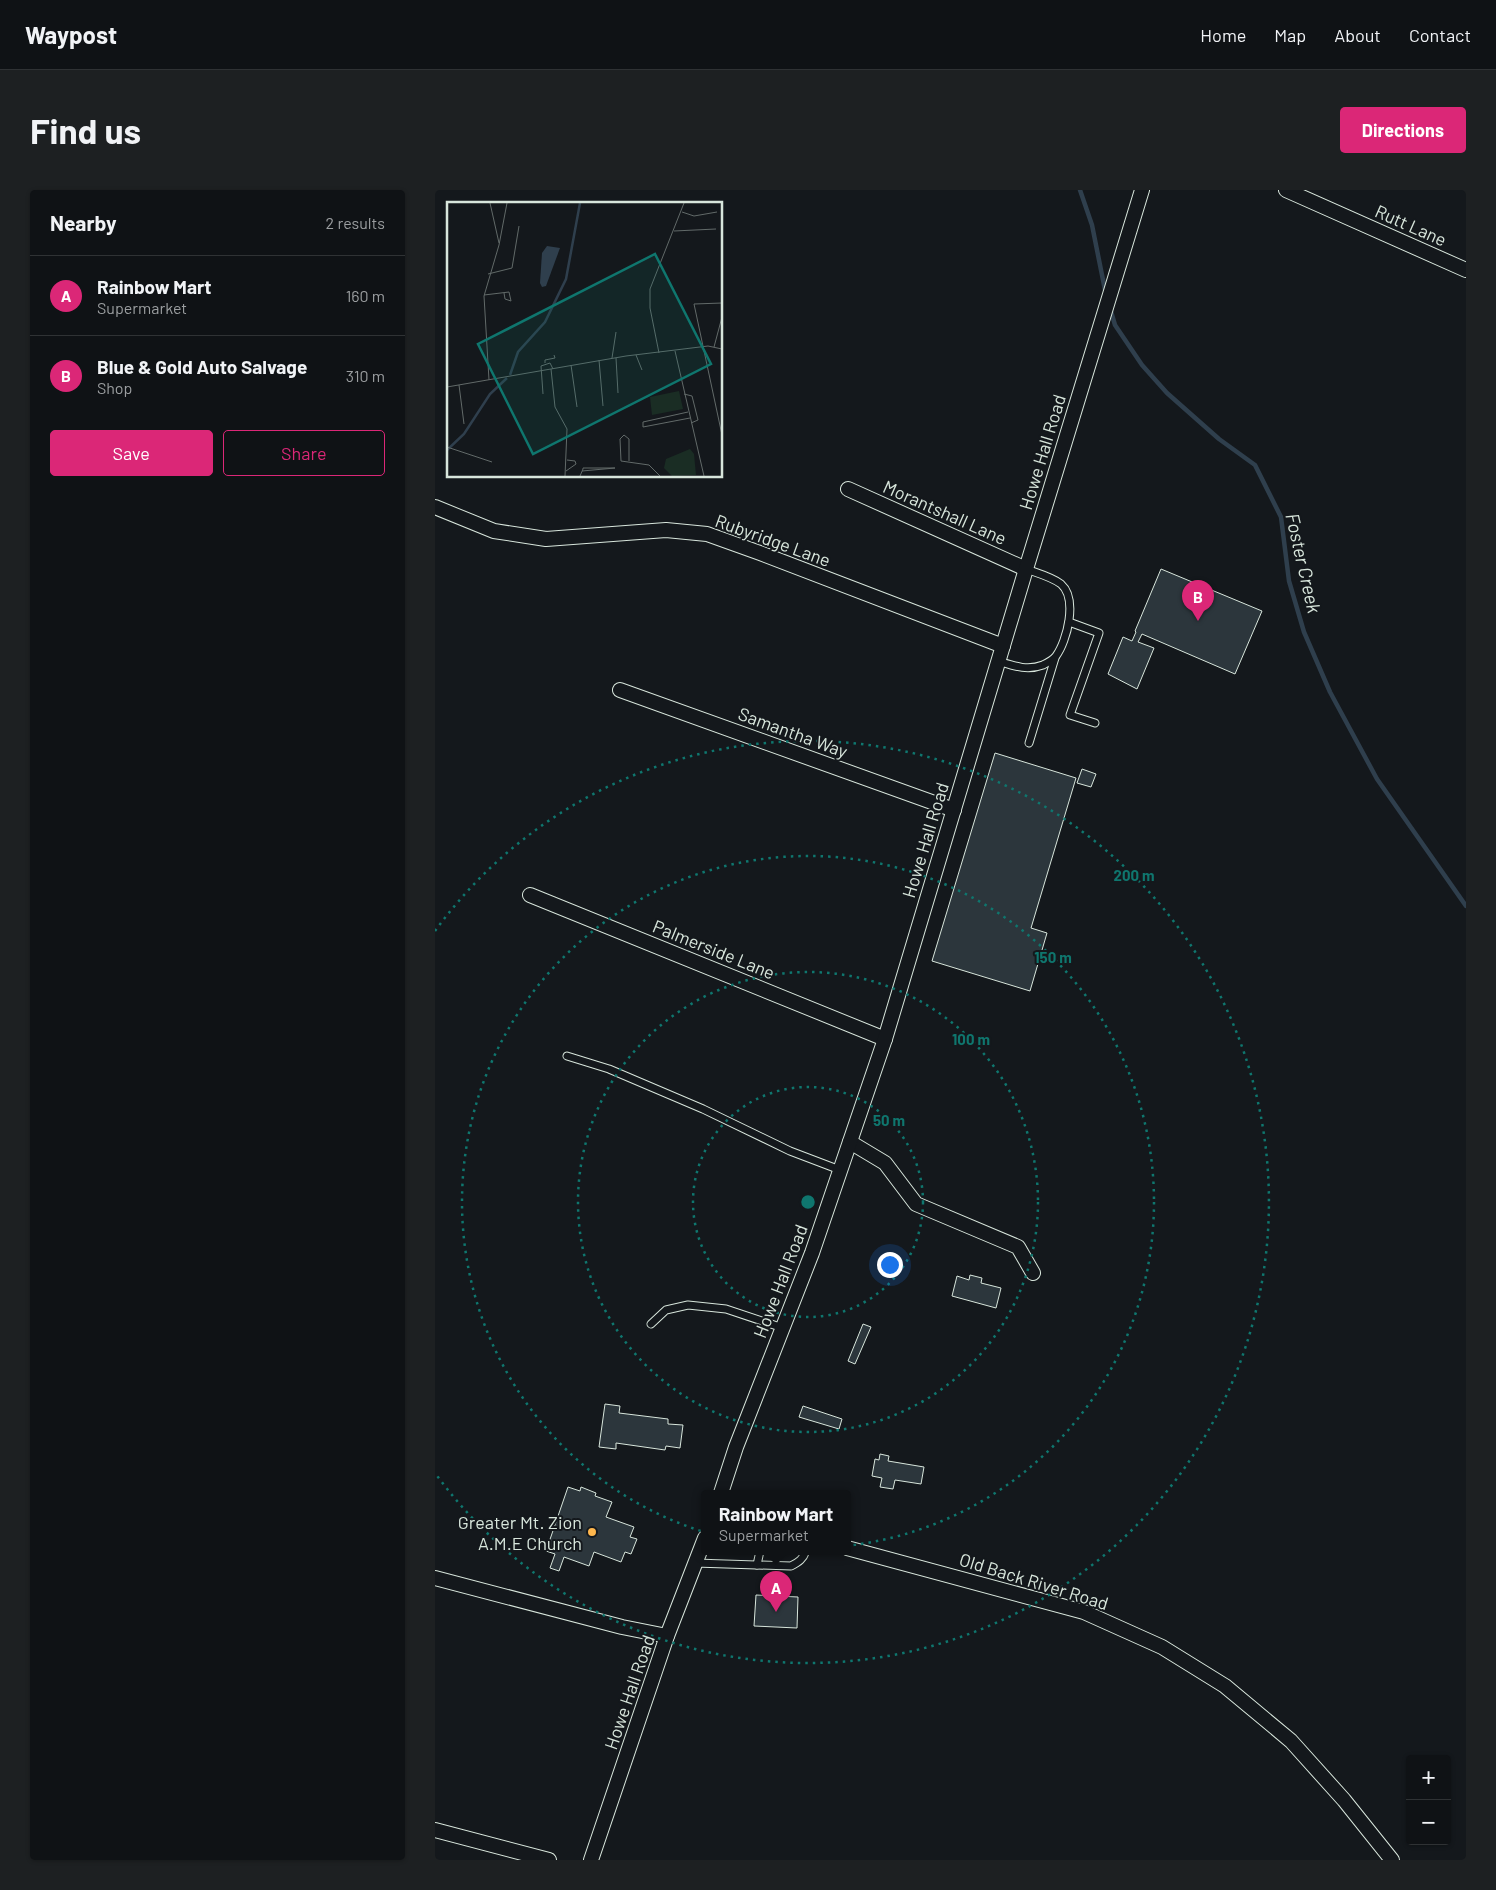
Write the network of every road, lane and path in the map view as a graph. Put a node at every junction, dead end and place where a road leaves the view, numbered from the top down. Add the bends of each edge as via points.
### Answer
1 (1142, 190) edge
2 (1286, 190) edge
3 (1466, 270) edge
4 (848, 489) dead end
5 (435, 507) edge
6 (1026, 569) junction
7 (1069, 622) junction
8 (1003, 646) junction
9 (1055, 658) junction
10 (998, 661) junction
11 (620, 690) dead end
12 (1095, 723) dead end
13 (1029, 743) dead end
14 (954, 810) junction
15 (529, 895) dead end
16 (885, 1039) junction
17 (567, 1056) dead end
18 (850, 1142) junction
19 (841, 1170) junction
20 (1033, 1273) dead end
21 (651, 1324) dead end
22 (783, 1328) junction
23 (722, 1490) edge
24 (701, 1548) edge
25 (851, 1549) edge
26 (759, 1555) edge
27 (805, 1555) edge
28 (695, 1563) junction
29 (757, 1565) junction
30 (435, 1578) edge
31 (667, 1636) junction
32 (435, 1830) edge
33 (549, 1860) edge
34 (591, 1860) edge
35 (1392, 1860) edge

1 - 6 street, Howe Hall Road
2 - 3 street, Rutt Lane
4 - 6 street, Morantshall Lane
5 - 8 street, Rubyridge Lane via 494,531 546,539 666,530 707,534
6 - 7 lane via 1062,585 1071,608
6 - 8 street, Howe Hall Road
7 - 9 lane
7 - 12 lane via 1099,633 1070,715
8 - 10 street, Howe Hall Road
9 - 10 lane via 1025,669
9 - 13 lane
10 - 14 street, Howe Hall Road
11 - 14 street, Samantha Way
14 - 16 street, Howe Hall Road
15 - 16 street, Palmerside Lane
16 - 18 street, Howe Hall Road
17 - 19 lane via 609,1069 790,1151
18 - 19 street, Howe Hall Road
18 - 20 street via 885,1163 916,1204 1018,1247
19 - 22 street, Howe Hall Road
21 - 22 lane via 666,1310 688,1306 726,1309
22 - 23 street, Howe Hall Road
24 - 28 street, Howe Hall Road
25 - 35 street, Old Back River Road via 1084,1612 1162,1647 1225,1686 1291,1741
26 - 29 lane
27 - 29 lane via 799,1563 791,1566
28 - 29 lane
28 - 31 street, Howe Hall Road
30 - 31 street
31 - 34 street, Howe Hall Road
32 - 33 street

